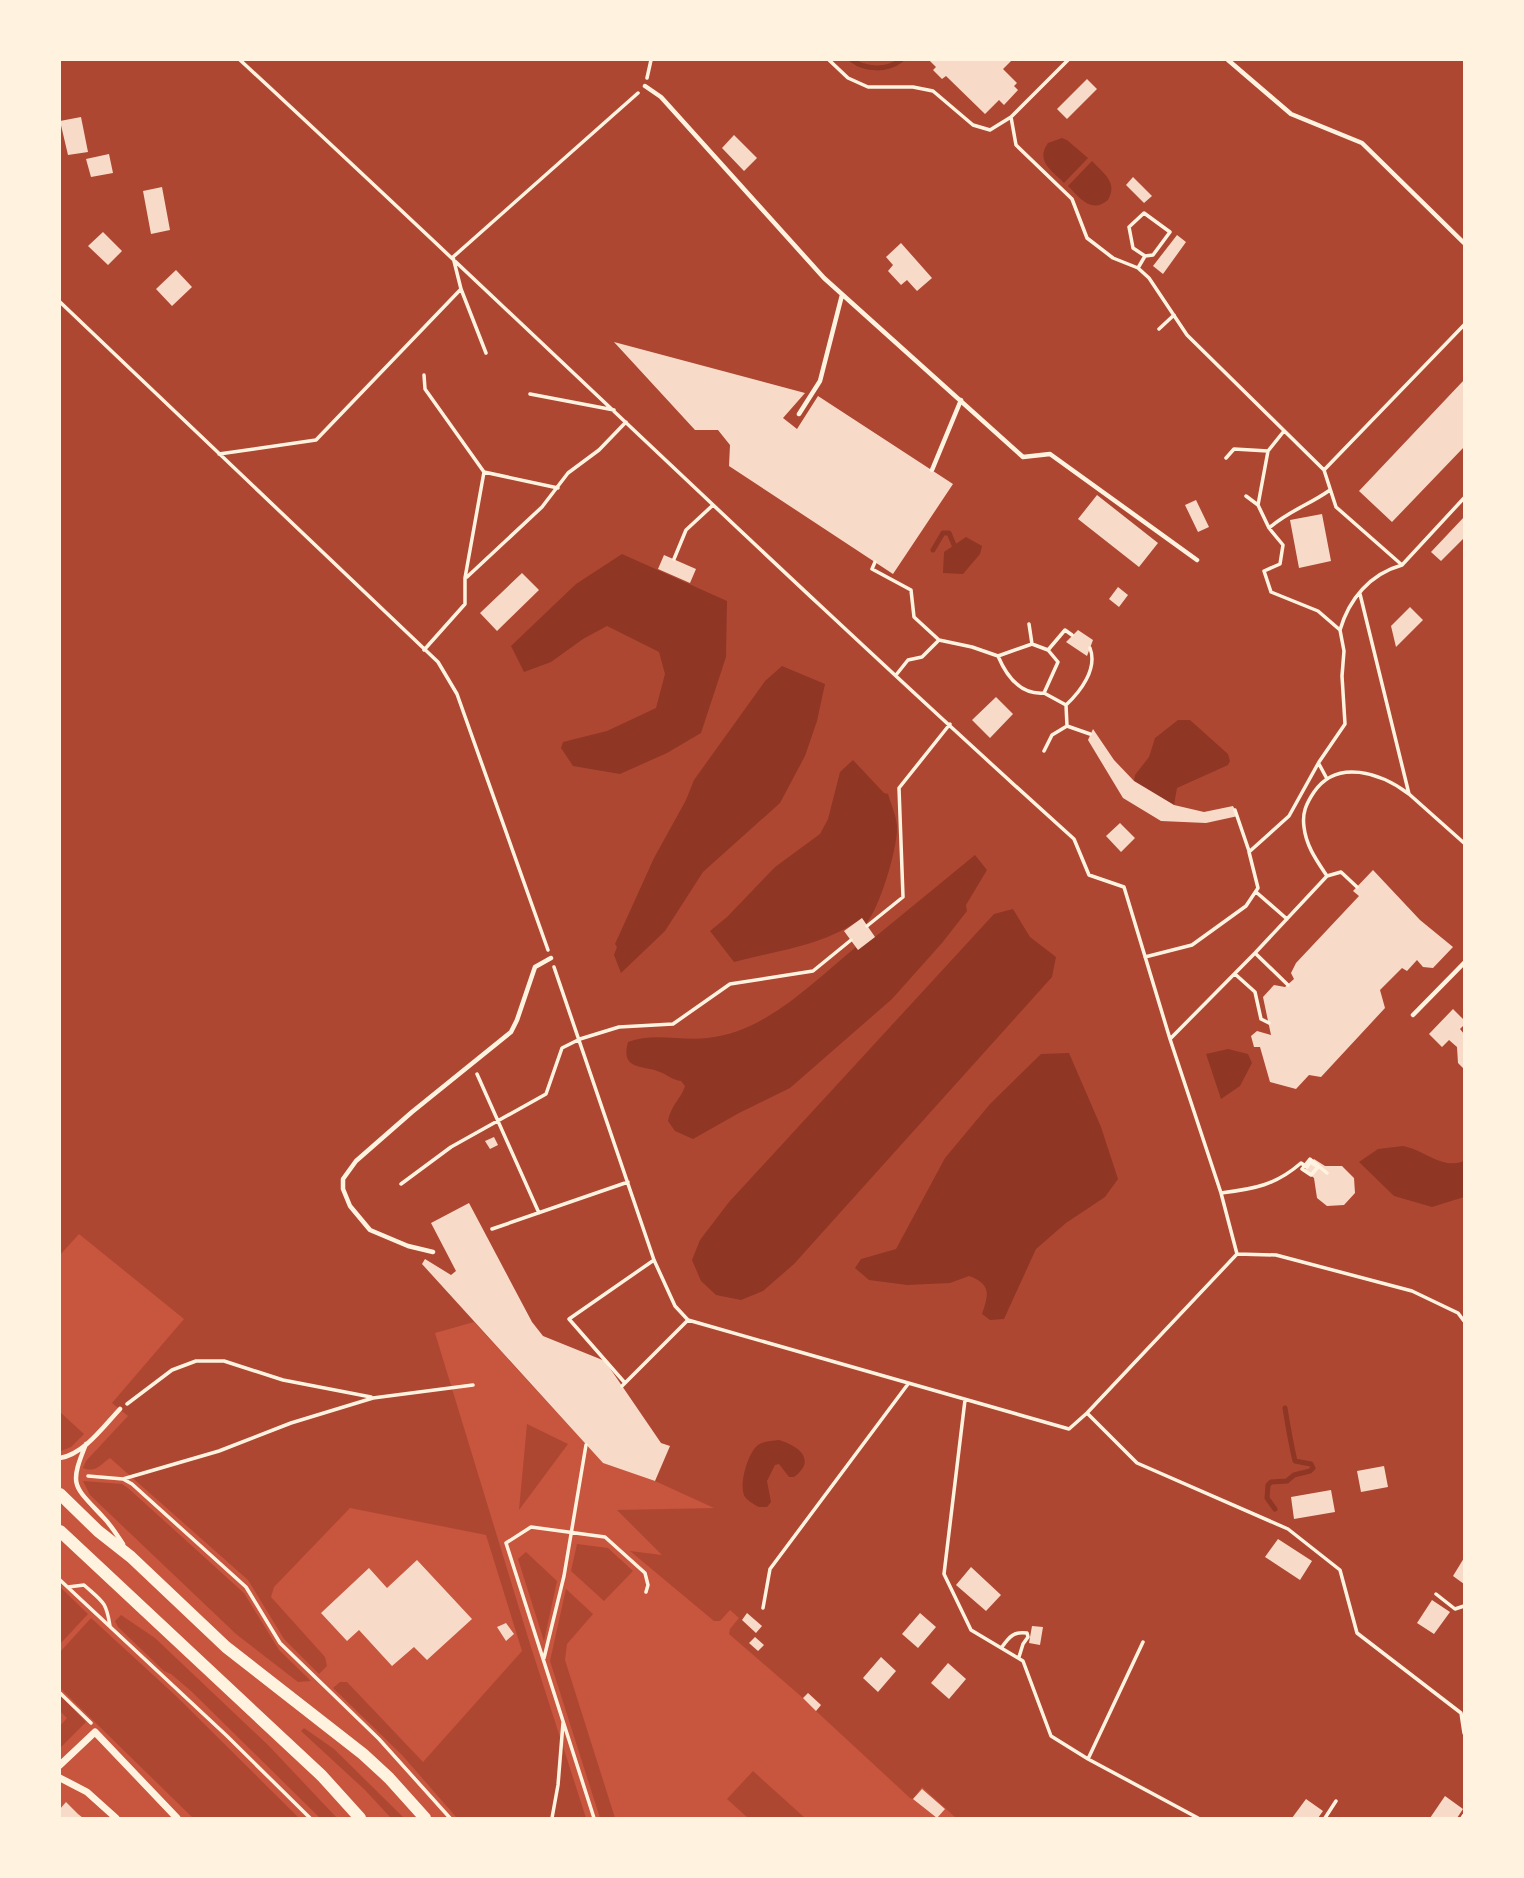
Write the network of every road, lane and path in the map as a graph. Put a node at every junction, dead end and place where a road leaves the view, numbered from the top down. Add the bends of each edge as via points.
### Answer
1 (240, 60) edge
2 (651, 60) edge
3 (829, 60) edge
4 (1068, 60) edge
5 (1228, 60) edge
6 (645, 86) junction
7 (1012, 117) junction
8 (1465, 243) edge
9 (1145, 256) junction
10 (453, 257) junction
11 (1138, 268) junction
12 (461, 289) junction
13 (842, 295) junction
14 (60, 302) edge
15 (1174, 315) junction
16 (1465, 325) edge
17 (1159, 329) dead end
18 (486, 353) dead end
19 (424, 375) dead end
20 (530, 394) dead end
21 (961, 400) junction
22 (614, 410) junction
23 (799, 414) dead end
24 (627, 422) junction
25 (1284, 431) junction
26 (1268, 451) junction
27 (219, 454) junction
28 (1226, 458) dead end
29 (932, 470) dead end
30 (1324, 470) junction
31 (484, 472) junction
32 (558, 488) junction
33 (1330, 490) junction
34 (1246, 496) dead end
35 (1465, 498) edge
36 (713, 505) junction
37 (1258, 505) junction
38 (1269, 528) junction
39 (674, 559) dead end
40 (1198, 560) dead end
41 (875, 562) dead end
42 (1402, 565) junction
43 (465, 578) junction
44 (1360, 594) junction
45 (1029, 624) dead end
46 (1340, 630) junction
47 (1072, 635) dead end
48 (939, 640) junction
49 (1032, 644) junction
50 (1090, 648) dead end
51 (424, 650) junction
52 (1048, 650) junction
53 (998, 656) junction
54 (896, 675) junction
55 (1044, 693) junction
56 (1066, 705) junction
57 (950, 724) junction
58 (1067, 726) junction
59 (1090, 734) dead end
60 (1044, 751) dead end
61 (1319, 762) junction
62 (1326, 777) junction
63 (1409, 794) junction
64 (1235, 810) dead end
65 (1465, 843) edge
66 (1249, 852) junction
67 (1326, 876) junction
68 (1357, 887) dead end
69 (1256, 892) junction
70 (1287, 919) junction
71 (867, 926) dead end
72 (851, 940) dead end
73 (1255, 953) junction
74 (1145, 957) junction
75 (551, 958) junction
76 (1465, 962) edge
77 (1235, 974) junction
78 (1288, 985) dead end
79 (1413, 1015) dead end
80 (1269, 1023) dead end
81 (580, 1039) junction
82 (1170, 1040) junction
83 (472, 1063) junction
84 (498, 1122) junction
85 (1327, 1173) dead end
86 (628, 1182) junction
87 (401, 1184) dead end
88 (1221, 1193) junction
89 (538, 1213) junction
90 (492, 1228) dead end
91 (433, 1252) dead end
92 (1237, 1254) junction
93 (654, 1259) junction
94 (688, 1320) junction
95 (1465, 1321) edge
96 (908, 1384) junction
97 (473, 1385) dead end
98 (373, 1398) junction
99 (965, 1400) junction
100 (120, 1409) joint
101 (1087, 1413) junction
102 (86, 1444) junction
103 (586, 1446) dead end
104 (60, 1458) edge
105 (81, 1475) dead end
106 (123, 1479) junction
107 (60, 1494) edge
108 (60, 1531) edge
109 (573, 1532) junction
110 (131, 1557) junction
111 (60, 1580) edge
112 (68, 1587) junction
113 (646, 1592) dead end
114 (1436, 1594) dead end
115 (1465, 1606) edge
116 (763, 1608) dead end
117 (110, 1627) junction
118 (1143, 1642) dead end
119 (1002, 1647) junction
120 (1019, 1657) junction
121 (543, 1660) junction
122 (60, 1692) edge
123 (563, 1721) junction
124 (94, 1732) junction
125 (1465, 1732) edge
126 (1088, 1759) junction
127 (60, 1765) edge
128 (60, 1778) edge
129 (1336, 1801) dead end
130 (116, 1818) edge
131 (177, 1818) edge
132 (310, 1818) edge
133 (360, 1818) edge
134 (425, 1818) edge
135 (450, 1818) edge
136 (552, 1818) edge
137 (594, 1818) edge
138 (1198, 1818) edge
139 (1325, 1818) edge

1 - 10 path
2 - 6 path
3 - 7 path via 848,78 868,87 933,91 973,125 989,130
4 - 7 path
5 - 8 lane via 1292,114 1362,142
6 - 10 path
6 - 13 lane via 661,97
7 - 11 path via 1016,145 1072,199 1087,238 1113,258
9 - 9 path via 1153,255 1170,232 1144,213 1129,227 1133,248
9 - 11 path
10 - 12 path
10 - 22 path
11 - 15 path
12 - 18 path
12 - 27 path via 316,440
13 - 21 lane
13 - 23 lane via 820,381
14 - 27 path
15 - 17 path
15 - 25 path via 1187,335
16 - 30 path
19 - 31 path via 425,388
20 - 22 path
21 - 29 lane
21 - 40 lane via 1023,457 1050,454
22 - 24 path
24 - 32 path via 568,473
24 - 36 path
25 - 26 path
25 - 30 path
26 - 28 path via 1234,449
26 - 37 path
27 - 51 path
30 - 33 path
31 - 32 path
31 - 43 path
32 - 43 path
33 - 38 path via 1286,513
33 - 42 path via 1336,507
34 - 37 path
35 - 42 path
36 - 39 path via 686,530
36 - 54 path
37 - 38 path
38 - 46 path via 1283,545 1280,564 1264,571 1271,592 1318,611
41 - 48 path via 872,569 911,590 914,617
42 - 44 path via 1367,582
43 - 51 path via 465,604
44 - 46 path via 1345,611
44 - 63 path
45 - 49 path
46 - 61 path via 1345,724
47 - 52 path via 1065,630
48 - 53 path
48 - 54 path via 922,657 908,660
49 - 52 path
49 - 53 path
50 - 56 path via 1093,657 1081,690
51 - 75 path via 438,662 457,694
52 - 55 path via 1058,662
53 - 55 path via 1013,681
54 - 57 path
55 - 56 path
56 - 58 path
57 - 71 path via 899,788 903,897
57 - 74 path via 1074,839 1089,876 1124,887
58 - 59 path
58 - 60 path via 1052,735
61 - 62 path
61 - 66 path via 1289,816
62 - 63 path via 1336,773 1380,776
62 - 67 path via 1305,806 1304,828 1312,854
63 - 65 path
64 - 66 path
66 - 69 path
67 - 68 path via 1341,872
67 - 70 path
69 - 70 path
69 - 74 path via 1246,906 1192,945
70 - 73 path
72 - 81 path via 813,971 730,984 673,1024 619,1027
73 - 77 path
73 - 78 path
74 - 82 path
75 - 81 path
75 - 83 lane via 535,967 511,1032
76 - 79 lane
77 - 80 path via 1255,992 1261,1019
77 - 82 path
81 - 84 path via 562,1048 546,1094
81 - 86 path
82 - 88 path
83 - 84 path
83 - 91 lane via 356,1161 344,1179 351,1206 370,1230
84 - 87 path via 451,1147
84 - 89 path
85 - 88 path via 1310,1159 1306,1168 1301,1163 1286,1177 1254,1189
86 - 89 path
86 - 93 path
88 - 92 path
89 - 90 path
92 - 95 path via 1276,1255 1412,1291 1458,1313
92 - 101 path
93 - 94 path via 675,1306
93 - 94 path via 569,1319 623,1384
94 - 96 path
96 - 99 path
96 - 116 path via 770,1569
97 - 98 path
98 - 100 path via 283,1380 224,1361 196,1361 172,1370
98 - 106 path
99 - 101 path via 1069,1429
99 - 119 path via 944,1574 971,1630
100 - 102 lane
101 - 125 path via 1137,1463 1288,1529 1340,1570 1357,1633 1461,1713
102 - 104 lane
102 - 110 lane via 76,1475 78,1490 106,1519
103 - 109 path
105 - 106 path
106 - 135 path via 246,1587 280,1643 379,1739
107 - 110 main road
108 - 133 main road via 322,1776
109 - 113 path via 605,1537 645,1573
109 - 121 path
109 - 121 path via 531,1527 506,1543
110 - 134 main road via 226,1647 363,1754
111 - 112 path
112 - 117 path
112 - 117 path via 85,1586 107,1606
114 - 115 path via 1455,1609
117 - 132 path
118 - 126 path
119 - 120 path
119 - 120 path via 1012,1635 1027,1633
120 - 126 path via 1051,1735
121 - 123 path
122 - 124 path via 95,1727
123 - 136 path
123 - 137 path
124 - 127 street
124 - 131 street
126 - 138 path
128 - 130 street via 87,1791
129 - 139 path

